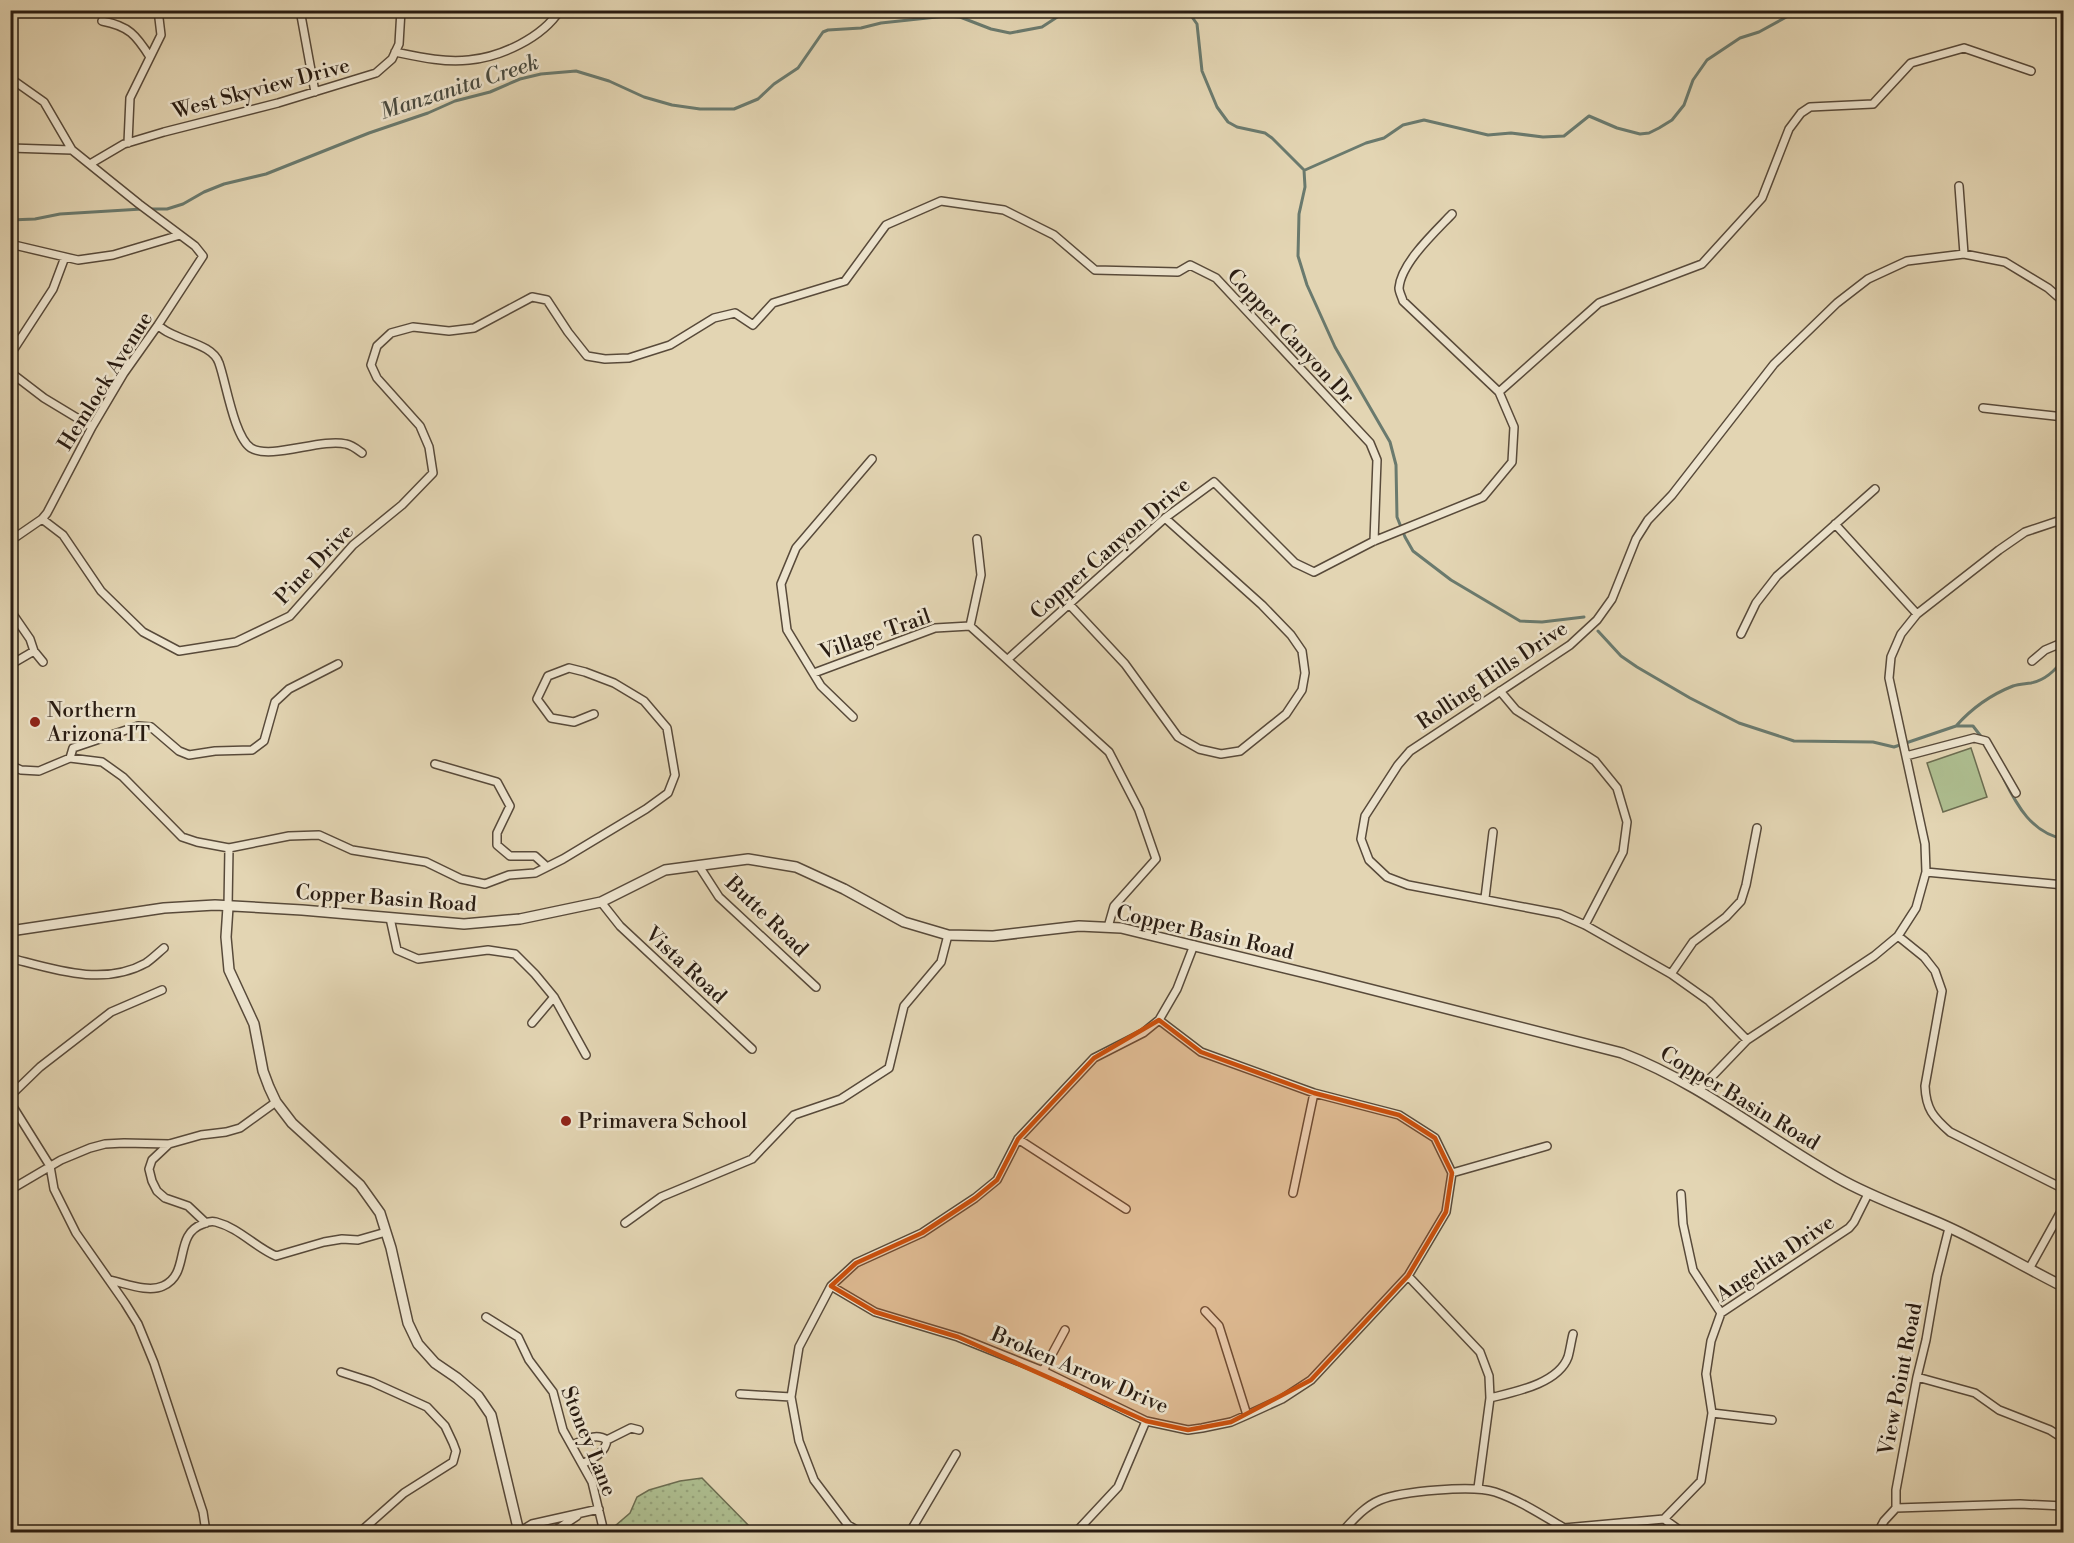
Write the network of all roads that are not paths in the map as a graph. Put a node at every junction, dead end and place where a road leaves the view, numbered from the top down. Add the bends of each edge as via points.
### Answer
1 (158, 10) edge
2 (300, 10) edge
3 (401, 10) edge
4 (560, 10) edge
5 (102, 21) dead end
6 (395, 52) junction
7 (150, 57) junction
8 (2031, 71) dead end
9 (10, 78) edge
10 (315, 92) junction
11 (128, 143) junction
12 (10, 148) edge
13 (72, 150) junction
14 (90, 164) junction
15 (1959, 186) dead end
16 (1452, 214) dead end
17 (180, 236) junction
18 (10, 244) edge
19 (1964, 254) junction
20 (65, 256) junction
21 (2064, 302) edge
22 (158, 325) junction
23 (10, 355) edge
24 (10, 372) edge
25 (1499, 392) junction
26 (1983, 408) dead end
27 (2064, 417) edge
28 (92, 427) junction
29 (363, 453) dead end
30 (872, 459) dead end
31 (433, 473) joint
32 (1875, 489) dead end
33 (1165, 518) junction
34 (42, 519) junction
35 (2064, 519) edge
36 (1835, 524) junction
37 (977, 539) dead end
38 (10, 541) edge
39 (1374, 541) junction
40 (1069, 604) junction
41 (10, 610) edge
42 (1917, 614) junction
43 (970, 626) junction
44 (1741, 634) dead end
45 (2064, 642) edge
46 (34, 651) junction
47 (1008, 659) junction
48 (44, 662) dead end
49 (2032, 662) dead end
50 (338, 664) dead end
51 (10, 665) edge
52 (814, 673) junction
53 (1500, 691) junction
54 (594, 714) dead end
55 (853, 717) dead end
56 (1905, 753) junction
57 (70, 758) junction
58 (435, 764) dead end
59 (10, 765) edge
60 (2016, 793) dead end
61 (1757, 828) dead end
62 (1493, 832) dead end
63 (229, 848) junction
64 (546, 866) junction
65 (699, 866) junction
66 (1926, 872) junction
67 (2064, 885) edge
68 (1485, 898) junction
69 (601, 902) junction
70 (228, 907) junction
71 (390, 918) junction
72 (1585, 925) junction
73 (1108, 927) junction
74 (10, 932) edge
75 (948, 935) junction
76 (1898, 936) junction
77 (1194, 945) junction
78 (164, 948) dead end
79 (10, 958) edge
80 (1671, 974) junction
81 (816, 987) dead end
82 (162, 990) dead end
83 (554, 997) junction
84 (1159, 1020) junction
85 (532, 1023) dead end
86 (1747, 1040) junction
87 (752, 1049) dead end
88 (585, 1055) dead end
89 (1699, 1090) junction
90 (1314, 1093) junction
91 (10, 1096) edge
92 (10, 1101) edge
93 (276, 1102) junction
94 (1018, 1139) junction
95 (169, 1143) junction
96 (1547, 1146) dead end
97 (51, 1166) junction
98 (1452, 1173) junction
99 (2064, 1189) edge
100 (10, 1190) edge
101 (1293, 1193) dead end
102 (1681, 1194) dead end
103 (1868, 1194) junction
104 (2064, 1206) edge
105 (1126, 1209) dead end
106 (206, 1223) junction
107 (626, 1223) dead end
108 (1949, 1228) junction
109 (386, 1232) junction
110 (2029, 1269) junction
111 (1408, 1276) junction
112 (109, 1280) junction
113 (831, 1286) junction
114 (2064, 1287) edge
115 (1205, 1311) dead end
116 (1721, 1313) junction
117 (486, 1317) dead end
118 (1065, 1330) dead end
119 (1573, 1334) dead end
120 (1044, 1371) junction
121 (342, 1372) dead end
122 (1917, 1377) junction
123 (740, 1394) dead end
124 (791, 1397) junction
125 (1490, 1398) junction
126 (1712, 1413) junction
127 (1247, 1415) junction
128 (1772, 1420) dead end
129 (1146, 1421) junction
130 (639, 1430) dead end
131 (2064, 1438) edge
132 (607, 1440) junction
133 (572, 1445) junction
134 (956, 1454) dead end
135 (582, 1464) junction
136 (1478, 1488) junction
137 (2064, 1506) edge
138 (1896, 1508) junction
139 (599, 1509) junction
140 (579, 1514) junction
141 (1664, 1519) junction
142 (1563, 1530) edge
143 (520, 1532) edge
144 (206, 1533) edge
145 (360, 1533) edge
146 (544, 1533) edge
147 (604, 1533) edge
148 (860, 1533) edge
149 (910, 1533) edge
150 (1076, 1533) edge
151 (1342, 1533) edge
152 (1682, 1533) edge
153 (1878, 1533) edge

1 - 7 street via 161,35
2 - 10 street
3 - 6 street
4 - 6 street via 553,21 530,38 503,52 469,60
5 - 7 street via 129,30
6 - 10 street, West Skyview Drive via 376,74
7 - 11 street via 130,98
8 - 25 street via 1964,48 1911,63 1873,104 1810,107 1789,129 1762,198 1702,264 1599,303
9 - 13 street via 44,102
10 - 11 street, West Skyview Drive
11 - 14 street, West Skyview Drive
12 - 13 street
13 - 14 street
14 - 17 street
15 - 19 street
16 - 25 street via 1404,272 1399,290 1403,302
17 - 20 street via 113,255 78,260
17 - 22 street, Hemlock Avenue via 203,256
18 - 20 street
19 - 21 street, Rolling Hills Drive via 2005,262
19 - 53 street, Rolling Hills Drive via 1907,261 1868,279 1837,303 1774,364 1648,520 1636,538 1612,599 1597,620 1570,645
20 - 23 street via 53,289
22 - 28 street, Hemlock Avenue
22 - 29 street via 166,333 214,355 243,440 251,448 276,451 331,443 348,444
24 - 28 street
25 - 39 street, Copper Canyon Drive via 1514,427 1512,462 1505,471 1483,496
26 - 27 street
28 - 34 street, Hemlock Avenue
30 - 52 street via 796,548 781,584 787,630
31 - 34 street, Pine Drive via 402,505 353,544 290,616 236,642 179,651 143,632 101,591 63,535
31 - 39 street, Copper Canyon Dr via 429,447 420,426 377,378 371,365 377,346 391,333 413,327 449,331 474,328 532,297 547,300 587,356 629,358 670,345 714,318 735,313 753,325 773,303 845,281 886,225 941,201 1004,210 1054,236 1095,270 1178,272 1190,265 1216,278 1370,443 1377,460
32 - 36 street
33 - 39 street, Copper Canyon Drive via 1214,482 1295,563 1314,572
33 - 40 street, Copper Canyon Drive
33 - 40 street via 1262,605 1302,651 1302,690 1286,714 1240,751 1221,754 1199,749 1178,737 1125,664
34 - 38 street, Hemlock Avenue
35 - 42 street via 2025,532
36 - 42 street
36 - 44 street via 1777,576 1756,603
37 - 43 street via 981,575
40 - 47 street, Copper Canyon Drive
41 - 46 street
42 - 56 street via 1901,634 1891,657 1889,678
43 - 47 street
43 - 52 street, Village Trail via 935,628
45 - 49 street via 2045,650
46 - 48 street
46 - 51 street
47 - 73 street via 1109,752 1139,810 1156,859 1114,906
50 - 57 street via 289,689 275,702 264,741 252,750 189,755 151,727 138,726 73,747
52 - 55 street via 820,686
53 - 68 street, Rolling Hills Drive via 1410,751 1365,816 1361,838 1369,860 1387,877 1408,885
53 - 72 street via 1516,710 1594,761 1617,788 1627,822 1623,852
54 - 64 street via 574,722 551,718 537,699 548,676 569,668 585,672 644,701 667,728 675,775 668,793 646,809
56 - 60 street via 1974,738 1986,741
56 - 66 street via 1925,844
57 - 59 street via 39,771
57 - 63 street via 102,762 123,777 182,837
58 - 64 street via 496,782 510,806 497,833 497,845 510,856 535,856
61 - 80 street via 1741,901 1693,942
62 - 68 street
63 - 64 street via 289,836 319,836 352,850 426,862 461,879 485,884 509,875 535,873
63 - 70 street
65 - 69 street, Copper Basin Road via 665,870
65 - 75 street, Copper Basin Road via 748,860 796,867 904,922
65 - 81 street, Butte Road via 719,897
66 - 67 street
66 - 76 street via 1916,908
68 - 72 street, Rolling Hills Drive via 1560,914
69 - 71 street, Copper Basin Road via 520,919 464,924
69 - 87 street, Vista Road via 620,926
70 - 71 street, Copper Basin Road
70 - 74 street, Copper Basin Road via 164,908
70 - 93 street via 230,970 254,1024 263,1071
71 - 83 street via 397,950 418,959 488,950 515,954
72 - 80 street, Rolling Hills Drive
73 - 75 street, Copper Basin Road via 1079,926 993,936
73 - 77 street, Copper Basin Road
75 - 107 street via 941,962 904,1006 889,1068 842,1099 795,1115 752,1159 661,1197
76 - 86 street
76 - 99 street via 1924,957 1935,971 1942,991 1925,1086 1925,1101 1934,1118 1950,1132
77 - 84 street via 1177,989
77 - 89 street, Copper Basin Road via 1595,1045 1654,1066
78 - 79 street via 146,963 100,975 70,973
80 - 86 street, Rolling Hills Drive via 1709,1001
82 - 91 street via 111,1012
83 - 85 street
83 - 88 street
84 - 90 street via 1201,1052
84 - 94 street via 1143,1033 1094,1058
86 - 89 street
89 - 103 street, Copper Basin Road via 1807,1160
90 - 98 street via 1399,1115 1435,1138
90 - 101 street
92 - 97 street
93 - 95 street via 240,1128
93 - 109 street via 292,1123 360,1185 380,1213
94 - 105 street
94 - 113 street via 997,1180 975,1198 922,1233 856,1263
95 - 97 street via 105,1144
95 - 106 street via 152,1160 149,1169 157,1191 188,1206
96 - 98 street
97 - 100 street
97 - 112 street via 54,1189 76,1233
98 - 111 street, Broken Arrow Drive via 1446,1212
102 - 116 street via 1693,1270
103 - 108 street, Copper Basin Road
103 - 116 street, Angelita Drive via 1849,1228
104 - 110 street
106 - 109 street via 231,1228 276,1256 324,1242 358,1240
106 - 112 street via 192,1229 177,1272 162,1287
108 - 110 street, Copper Basin Road
108 - 122 street, View Point Road
109 - 143 street via 408,1323 418,1344 435,1363 478,1396 491,1415
110 - 114 street, Copper Basin Road
111 - 125 street via 1480,1352 1489,1376
111 - 127 street, Broken Arrow Drive via 1311,1380
112 - 144 street via 138,1324 154,1363 203,1512
113 - 120 street, Broken Arrow Drive via 875,1311 958,1337
113 - 124 street via 799,1347
115 - 127 street via 1219,1326
116 - 126 street, Angelita Drive via 1711,1341 1706,1374
117 - 133 street, Stoney Lane via 518,1337 529,1360 553,1392 563,1430
118 - 120 street
119 - 125 street via 1567,1360 1552,1377
120 - 129 street, Broken Arrow Drive
121 - 145 street via 427,1407 445,1426 456,1451 453,1462 404,1493
122 - 131 street via 1975,1393 1999,1410
122 - 138 street, View Point Road
123 - 124 street
124 - 148 street via 799,1441 814,1480 848,1525
125 - 136 street
126 - 128 street
126 - 141 street, Angelita Drive via 1701,1481
127 - 129 street, Broken Arrow Drive via 1188,1430
129 - 150 street via 1118,1487
130 - 132 street via 631,1428
132 - 133 street via 594,1436
132 - 135 street via 606,1448
133 - 135 street, Stoney Lane
134 - 149 street
135 - 139 street, Stoney Lane
136 - 142 street via 1535,1510
136 - 151 street via 1400,1494 1379,1500
137 - 138 street
138 - 153 street
139 - 140 street
139 - 147 street, Stoney Lane
140 - 143 street via 532,1524
140 - 146 street via 564,1526
141 - 142 street
141 - 152 street

